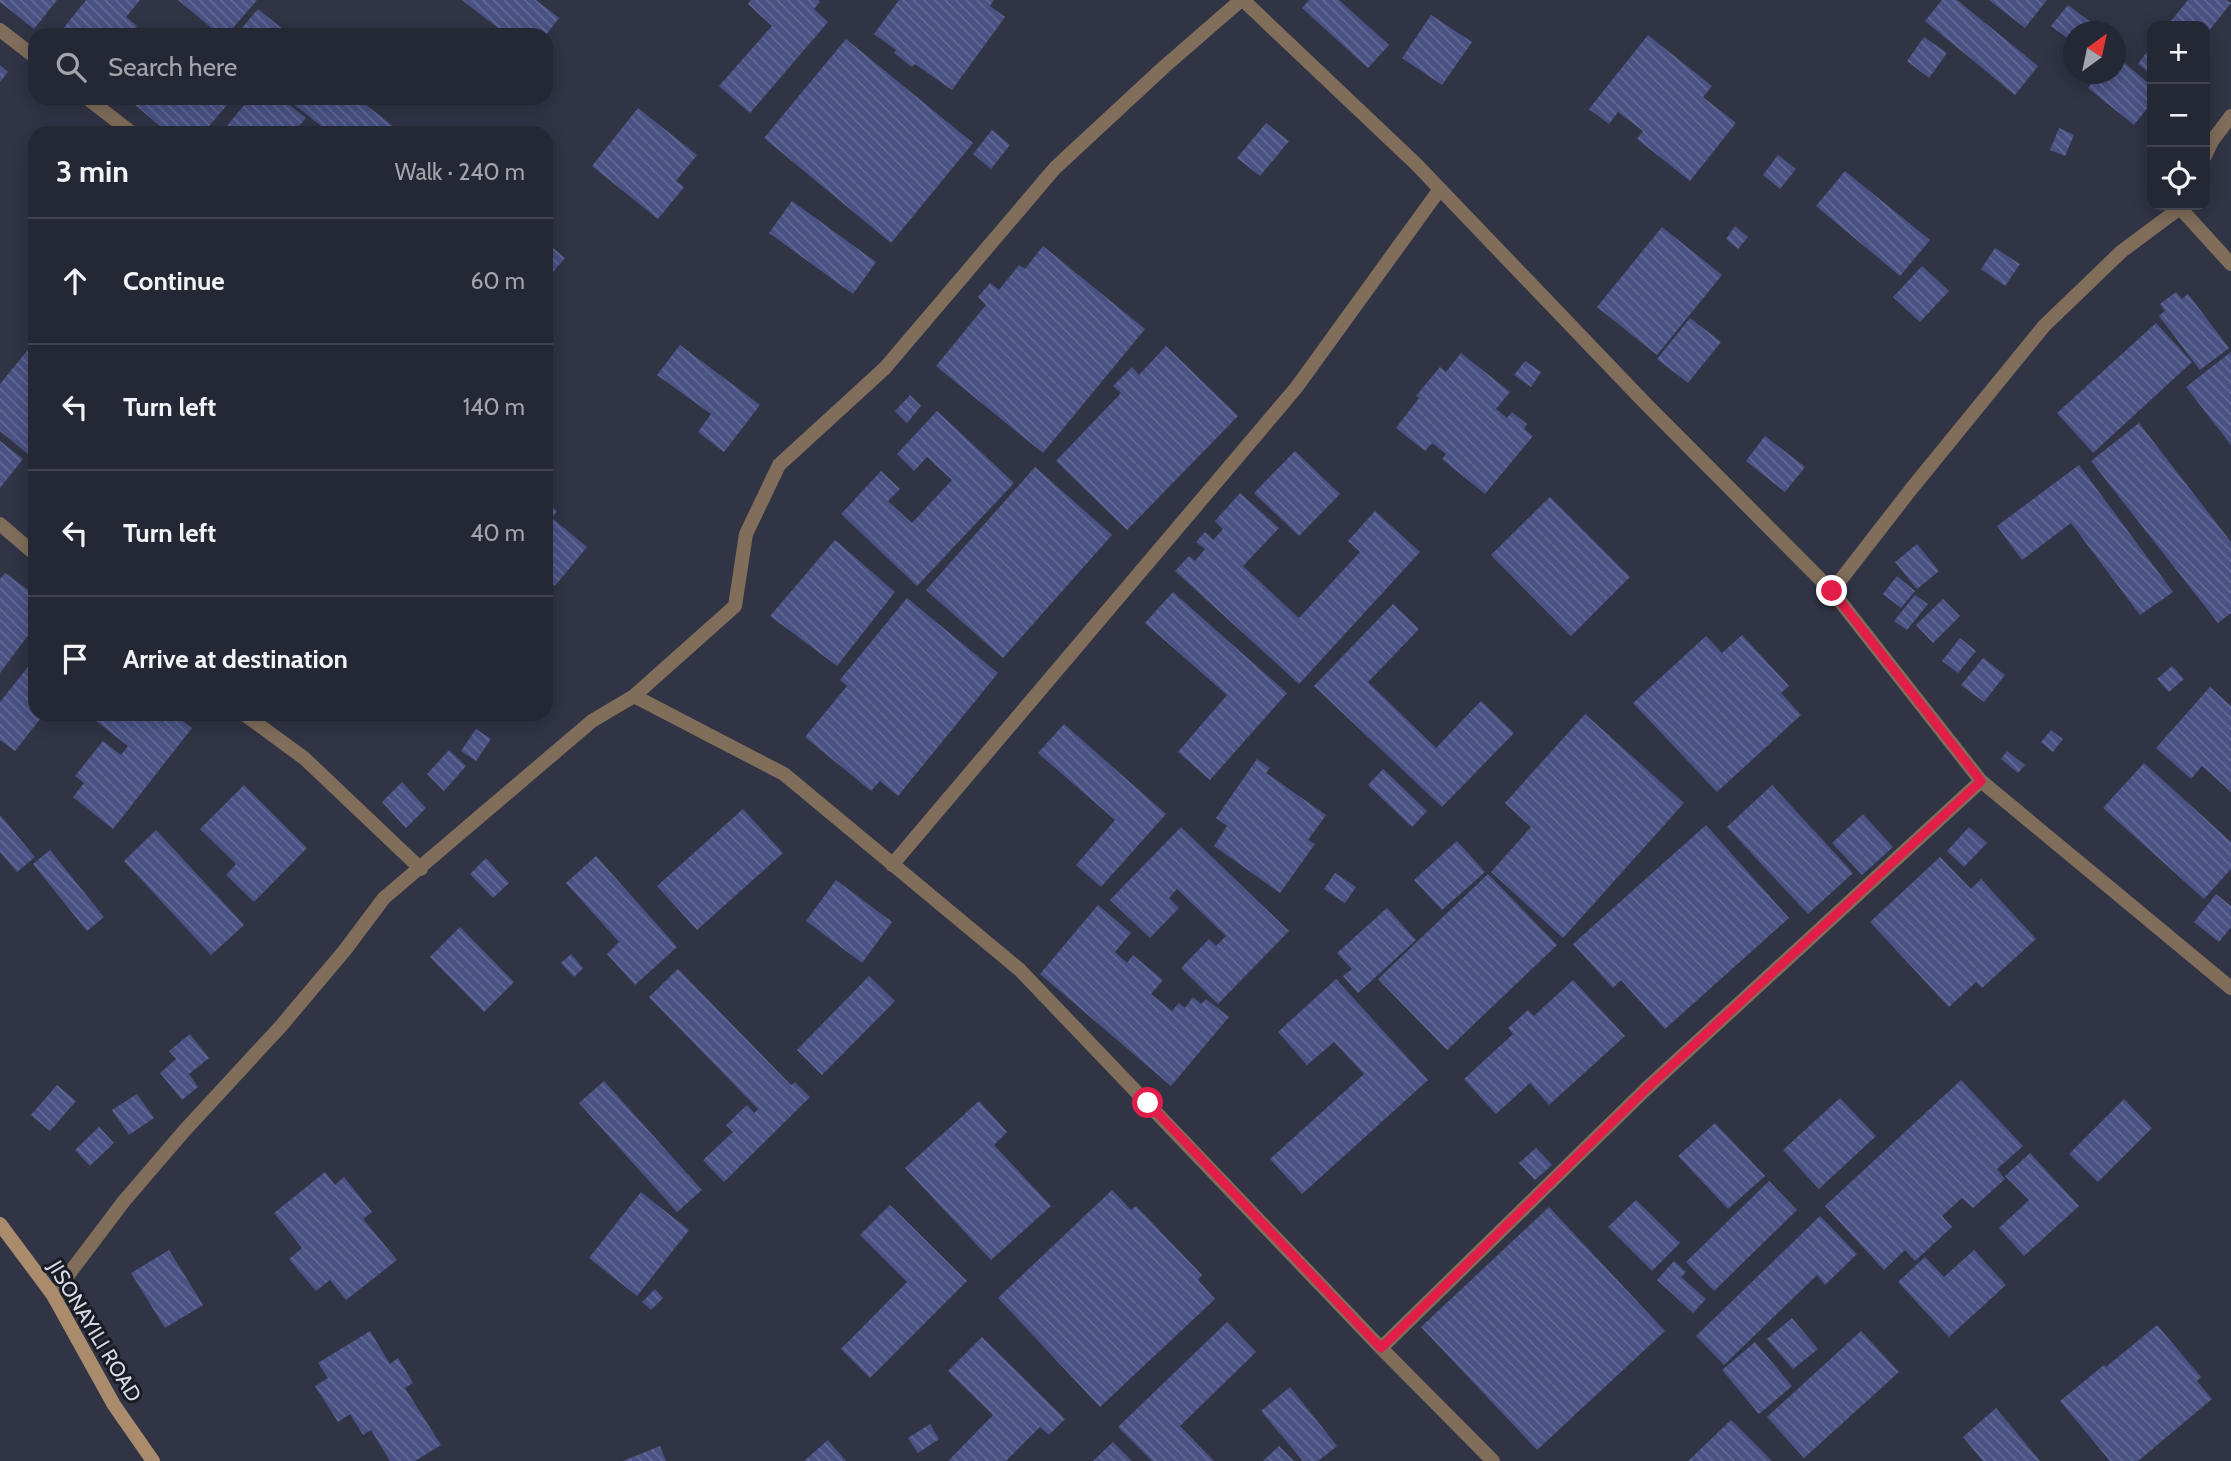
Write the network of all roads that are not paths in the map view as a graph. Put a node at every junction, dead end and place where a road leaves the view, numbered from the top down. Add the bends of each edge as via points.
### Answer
1 (1242, 0) edge
2 (0, 30) edge
3 (28, 52) edge
4 (96, 105) edge
5 (2231, 116) edge
6 (123, 126) edge
7 (2209, 147) edge
8 (1440, 189) junction
9 (2175, 210) edge
10 (2184, 210) edge
11 (2231, 264) edge
12 (0, 524) edge
13 (28, 548) edge
14 (1832, 591) junction
15 (634, 696) junction
16 (254, 721) edge
17 (1981, 781) junction
18 (892, 865) junction
19 (421, 869) junction
20 (2231, 988) edge
21 (0, 1224) edge
22 (53, 1295) junction
23 (1381, 1348) junction
24 (153, 1461) edge
25 (1493, 1461) edge

1 - 8 street
1 - 15 street via 1055,168 885,368 779,465 746,534 734,606
2 - 3 street
4 - 6 street
5 - 7 street
8 - 14 street
8 - 18 street via 1296,388
9 - 14 street via 2122,251 2044,326
10 - 11 street
12 - 13 street
14 - 17 street
15 - 18 street via 784,774
15 - 19 street via 592,721
16 - 19 street via 304,758
17 - 20 street
17 - 23 street via 1646,1089
18 - 23 street via 1020,970
19 - 22 street via 384,898 281,1026 124,1201
21 - 22 street, JISONAYILI ROAD
22 - 24 street, JISONAYILI ROAD via 114,1405
23 - 25 street

